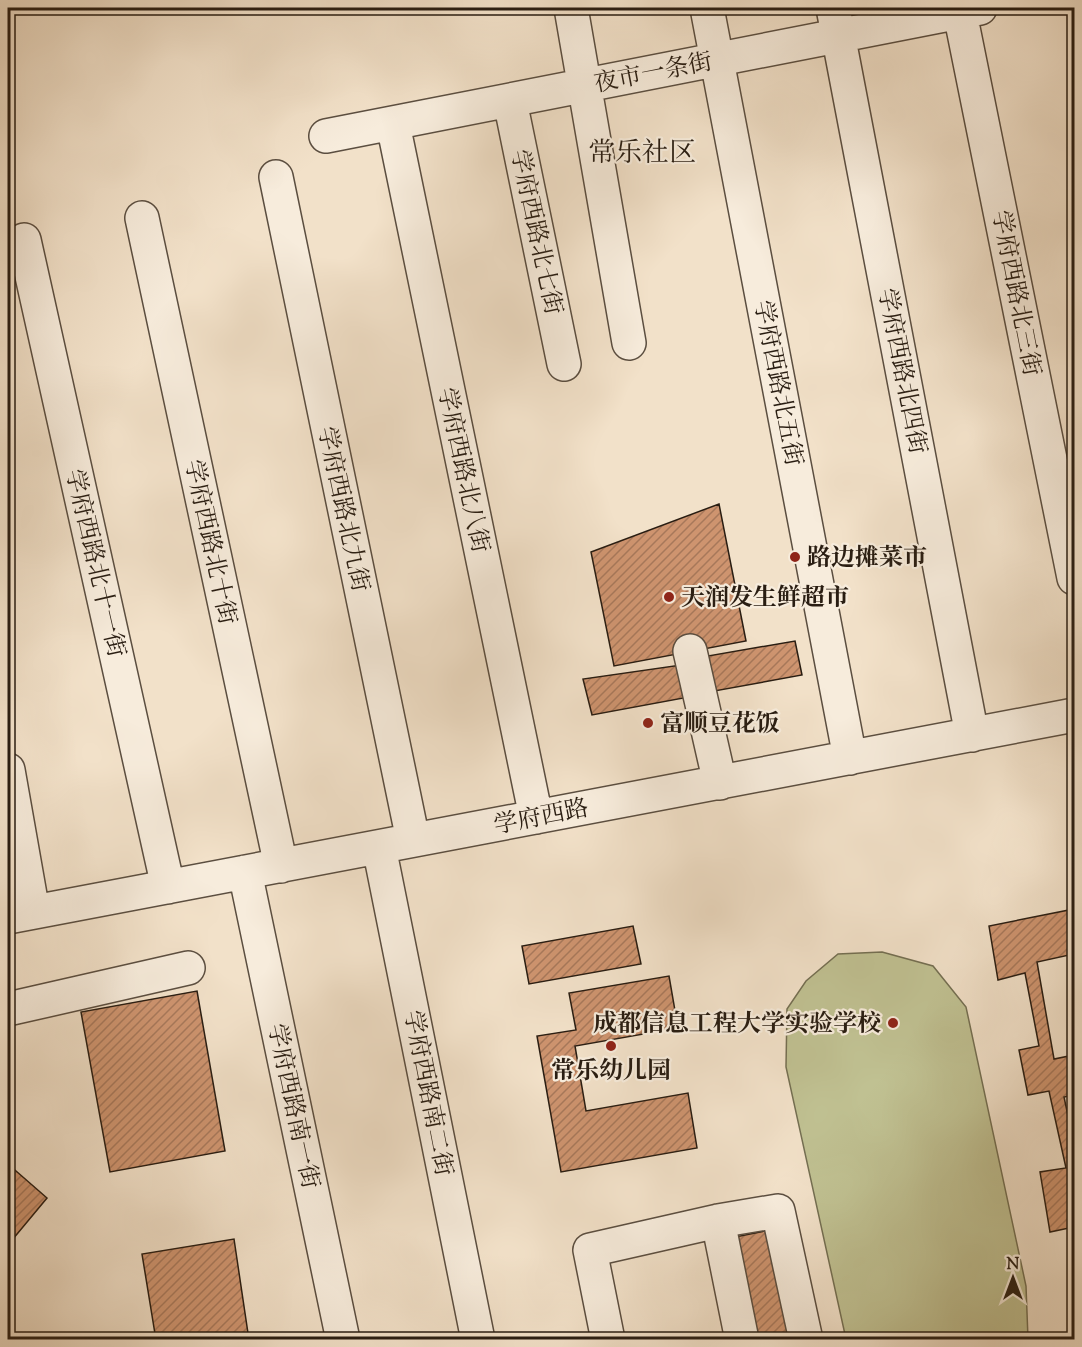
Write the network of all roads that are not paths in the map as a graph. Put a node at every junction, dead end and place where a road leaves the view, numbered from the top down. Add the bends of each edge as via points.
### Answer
1 (571, 8) edge
2 (707, 8) edge
3 (966, 9) edge
4 (836, 22) edge
5 (718, 59) junction
6 (585, 86) junction
7 (510, 100) junction
8 (393, 124) junction
9 (326, 136) dead end
10 (276, 177) dead end
11 (142, 218) dead end
12 (24, 240) dead end
13 (629, 343) dead end
14 (564, 364) dead end
15 (1074, 578) edge
16 (690, 651) dead end
17 (1074, 715) edge
18 (972, 735) junction
19 (850, 758) junction
20 (8, 770) edge
21 (720, 783) junction
22 (536, 817) junction
23 (412, 840) junction
24 (379, 847) junction
25 (281, 866) junction
26 (245, 872) junction
27 (168, 887) junction
28 (20, 915) edge
29 (188, 968) dead end
30 (8, 1009) edge
31 (718, 1221) junction
32 (343, 1340) edge
33 (478, 1340) edge
34 (608, 1340) edge
35 (742, 1340) edge
36 (806, 1340) edge

1 - 6 street
2 - 5 street, 学府西路北五街
3 - 4 street, 夜市一条街
3 - 15 street, 学府西路北三街
4 - 5 street, 夜市一条街
4 - 18 street, 学府西路北四街
5 - 6 street, 夜市一条街
5 - 19 street, 学府西路北五街
6 - 7 street, 夜市一条街
6 - 13 street
7 - 8 street, 夜市一条街
7 - 14 street, 学府西路北七街
8 - 9 street, 夜市一条街
8 - 22 street, 学府西路北八街
10 - 23 street, 学府西路北九街
11 - 25 street, 学府西路北十街
12 - 27 street, 学府西路北十一街
16 - 21 street
17 - 18 street, 学府西路
18 - 19 street, 学府西路
19 - 21 street, 学府西路
20 - 28 street
21 - 22 street, 学府西路
22 - 23 street, 学府西路
23 - 24 street, 学府西路
24 - 25 street, 学府西路
24 - 33 street, 学府西路南二街
25 - 26 street, 学府西路
26 - 27 street, 学府西路
26 - 32 street, 学府西路南一街
27 - 28 street, 学府西路
29 - 30 street
31 - 34 street via 590,1250
31 - 35 street
31 - 36 street via 777,1211

